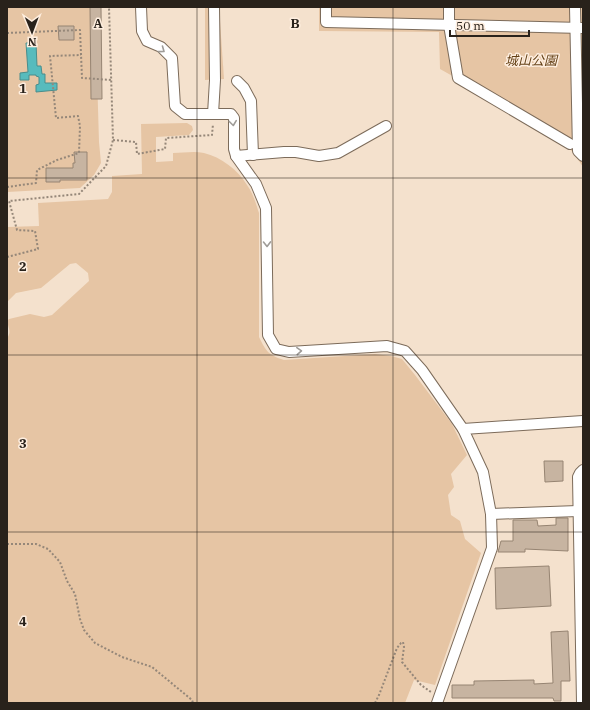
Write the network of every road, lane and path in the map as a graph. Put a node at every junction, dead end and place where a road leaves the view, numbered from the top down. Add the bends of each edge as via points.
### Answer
1 (109, 7) edge
2 (141, 7) edge
3 (214, 7) edge
4 (326, 7) edge
5 (449, 7) edge
6 (575, 7) edge
7 (449, 25) junction
8 (579, 28) edge
9 (7, 33) edge
10 (81, 55) junction
11 (112, 80) junction
12 (237, 81) dead end
13 (213, 114) junction
14 (386, 126) dead end
15 (113, 140) junction
16 (570, 144) dead end
17 (253, 155) junction
18 (236, 156) junction
19 (583, 156) edge
20 (7, 187) edge
21 (7, 257) edge
22 (583, 422) edge
23 (463, 429) junction
24 (583, 470) edge
25 (578, 511) junction
26 (491, 514) junction
27 (7, 544) edge
28 (438, 700) edge
29 (193, 703) edge
30 (375, 703) edge
31 (582, 703) edge

1 - 11 path
2 -> 13 street via 142,31 146,41 161,47 172,58 175,106 185,114
3 - 13 street
4 - 7 street via 326,22
5 - 7 street
6 - 8 street
7 - 8 street
7 - 16 street via 458,78
8 - 19 street via 578,151
9 - 10 path via 80,30
10 - 11 path via 82,78
10 - 20 path via 50,56 56,118 78,116 79,153 37,170 36,183
11 - 15 path
12 - 17 street via 251,100
13 - 15 path via 212,135 166,138 165,148 137,154 136,142
13 -> 18 street via 231,114 234,118
14 - 17 street via 338,153 320,156 296,152
15 - 21 path via 106,166 79,194 9,201 17,230 35,231 38,249
17 - 18 street
18 -> 23 street via 256,184 266,208 268,335 276,349 290,352 387,346 405,351 422,370
22 - 23 street
23 - 26 street via 483,472
24 - 25 street via 578,477
25 - 26 street
25 - 31 street
26 - 28 street via 492,548
27 - 29 path via 36,544 48,549 60,562 75,594 84,630 94,643 122,657 152,667
28 - 30 path via 421,685 402,662 403,642 397,648

